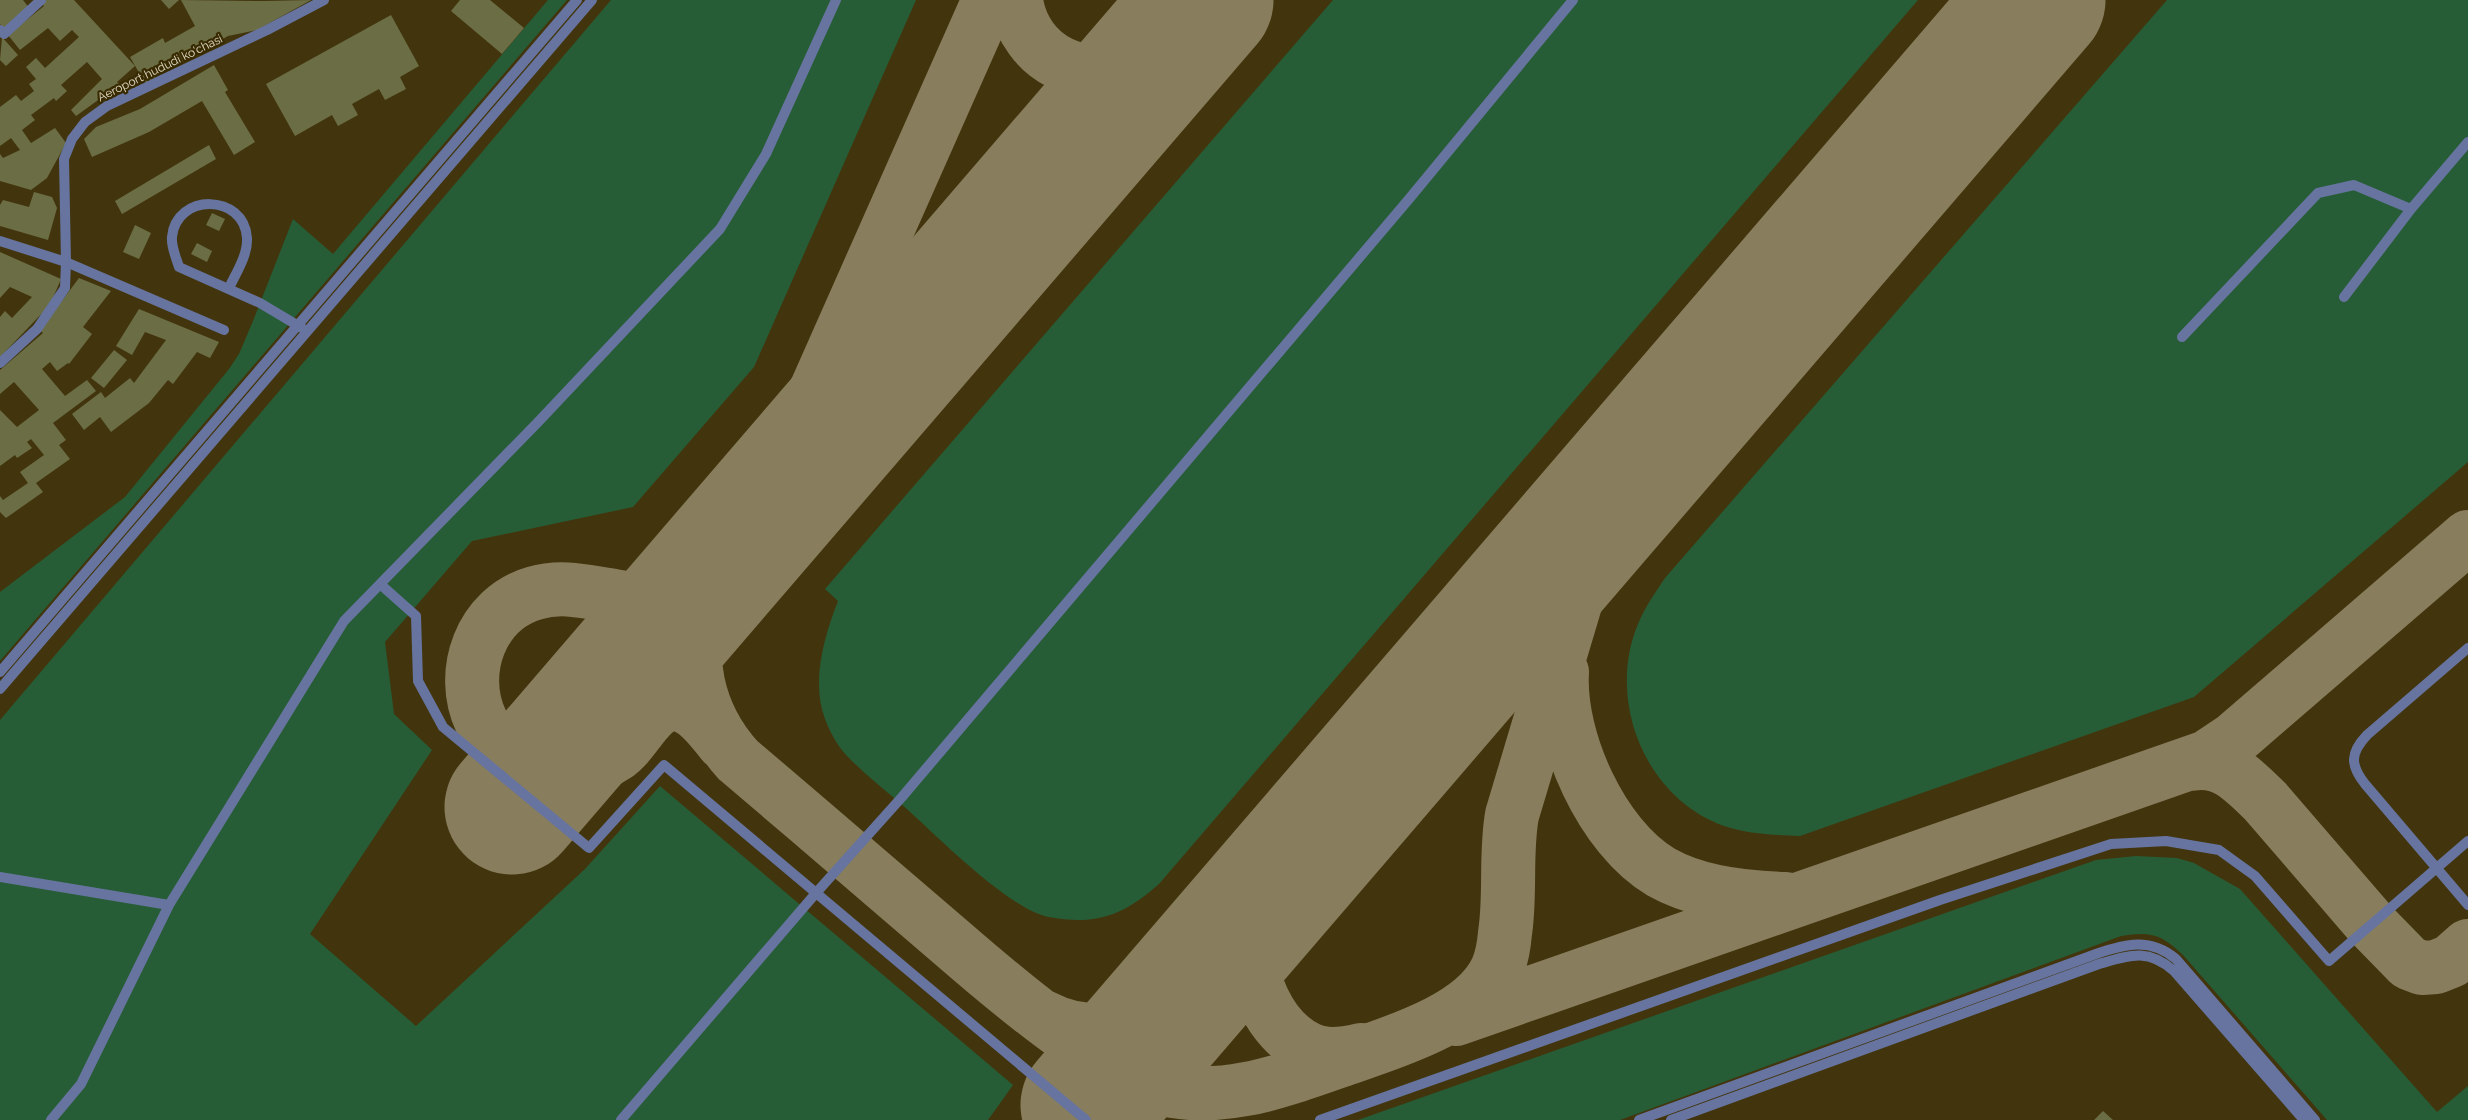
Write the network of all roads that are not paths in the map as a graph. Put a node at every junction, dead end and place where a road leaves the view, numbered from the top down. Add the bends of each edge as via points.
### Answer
1 (41, 0) edge
2 (324, 0) edge
3 (577, 0) edge
4 (592, 0) edge
5 (836, 0) edge
6 (1573, 0) edge
7 (0, 30) edge
8 (2468, 142) edge
9 (2411, 209) junction
10 (0, 241) edge
11 (66, 262) junction
12 (230, 288) junction
13 (2344, 297) dead end
14 (298, 324) junction
15 (224, 330) dead end
16 (307, 332) junction
17 (2182, 337) dead end
18 (0, 363) edge
19 (380, 584) junction
20 (2468, 648) edge
21 (0, 672) edge
22 (0, 689) edge
23 (2468, 841) edge
24 (2437, 868) junction
25 (0, 877) edge
26 (816, 893) junction
27 (169, 905) junction
28 (2468, 905) edge
29 (51, 1120) edge
30 (621, 1120) edge
31 (1086, 1120) edge
32 (1320, 1120) edge
33 (1639, 1120) edge
34 (1671, 1120) edge
35 (2304, 1120) edge
36 (2315, 1120) edge

1 - 7 street via 4,34
2 - 11 street, Aeroport hududi ko'chasi via 107,106 85,122 72,139 64,159
3 - 14 street
4 - 16 street
5 - 19 street via 766,154 720,229
6 - 26 street via 908,790
8 - 9 street
9 - 13 street
9 - 17 street via 2354,185 2318,194
10 - 11 street
11 - 15 street
11 - 18 street, Aeroport hududi ko'chasi via 65,288 37,329
12 - 12 street via 179,267 173,231 183,214 199,204 228,207 246,229 244,255
12 - 14 street
14 - 16 street
14 - 21 street
16 - 22 street
19 - 26 street via 416,616 418,681 443,727 589,848 664,765
19 - 27 street via 344,621
20 - 24 street via 2367,735 2354,755 2357,774
23 - 24 street
24 - 28 street
24 - 32 street via 2329,961 2256,876 2219,850 2166,841 2111,844 1930,904
25 - 27 street
26 - 30 street
26 - 31 street
27 - 29 street via 81,1084
33 - 36 street via 2096,954 2142,943 2158,946 2176,959
34 - 35 street via 2099,964 2146,955 2158,958 2174,971

